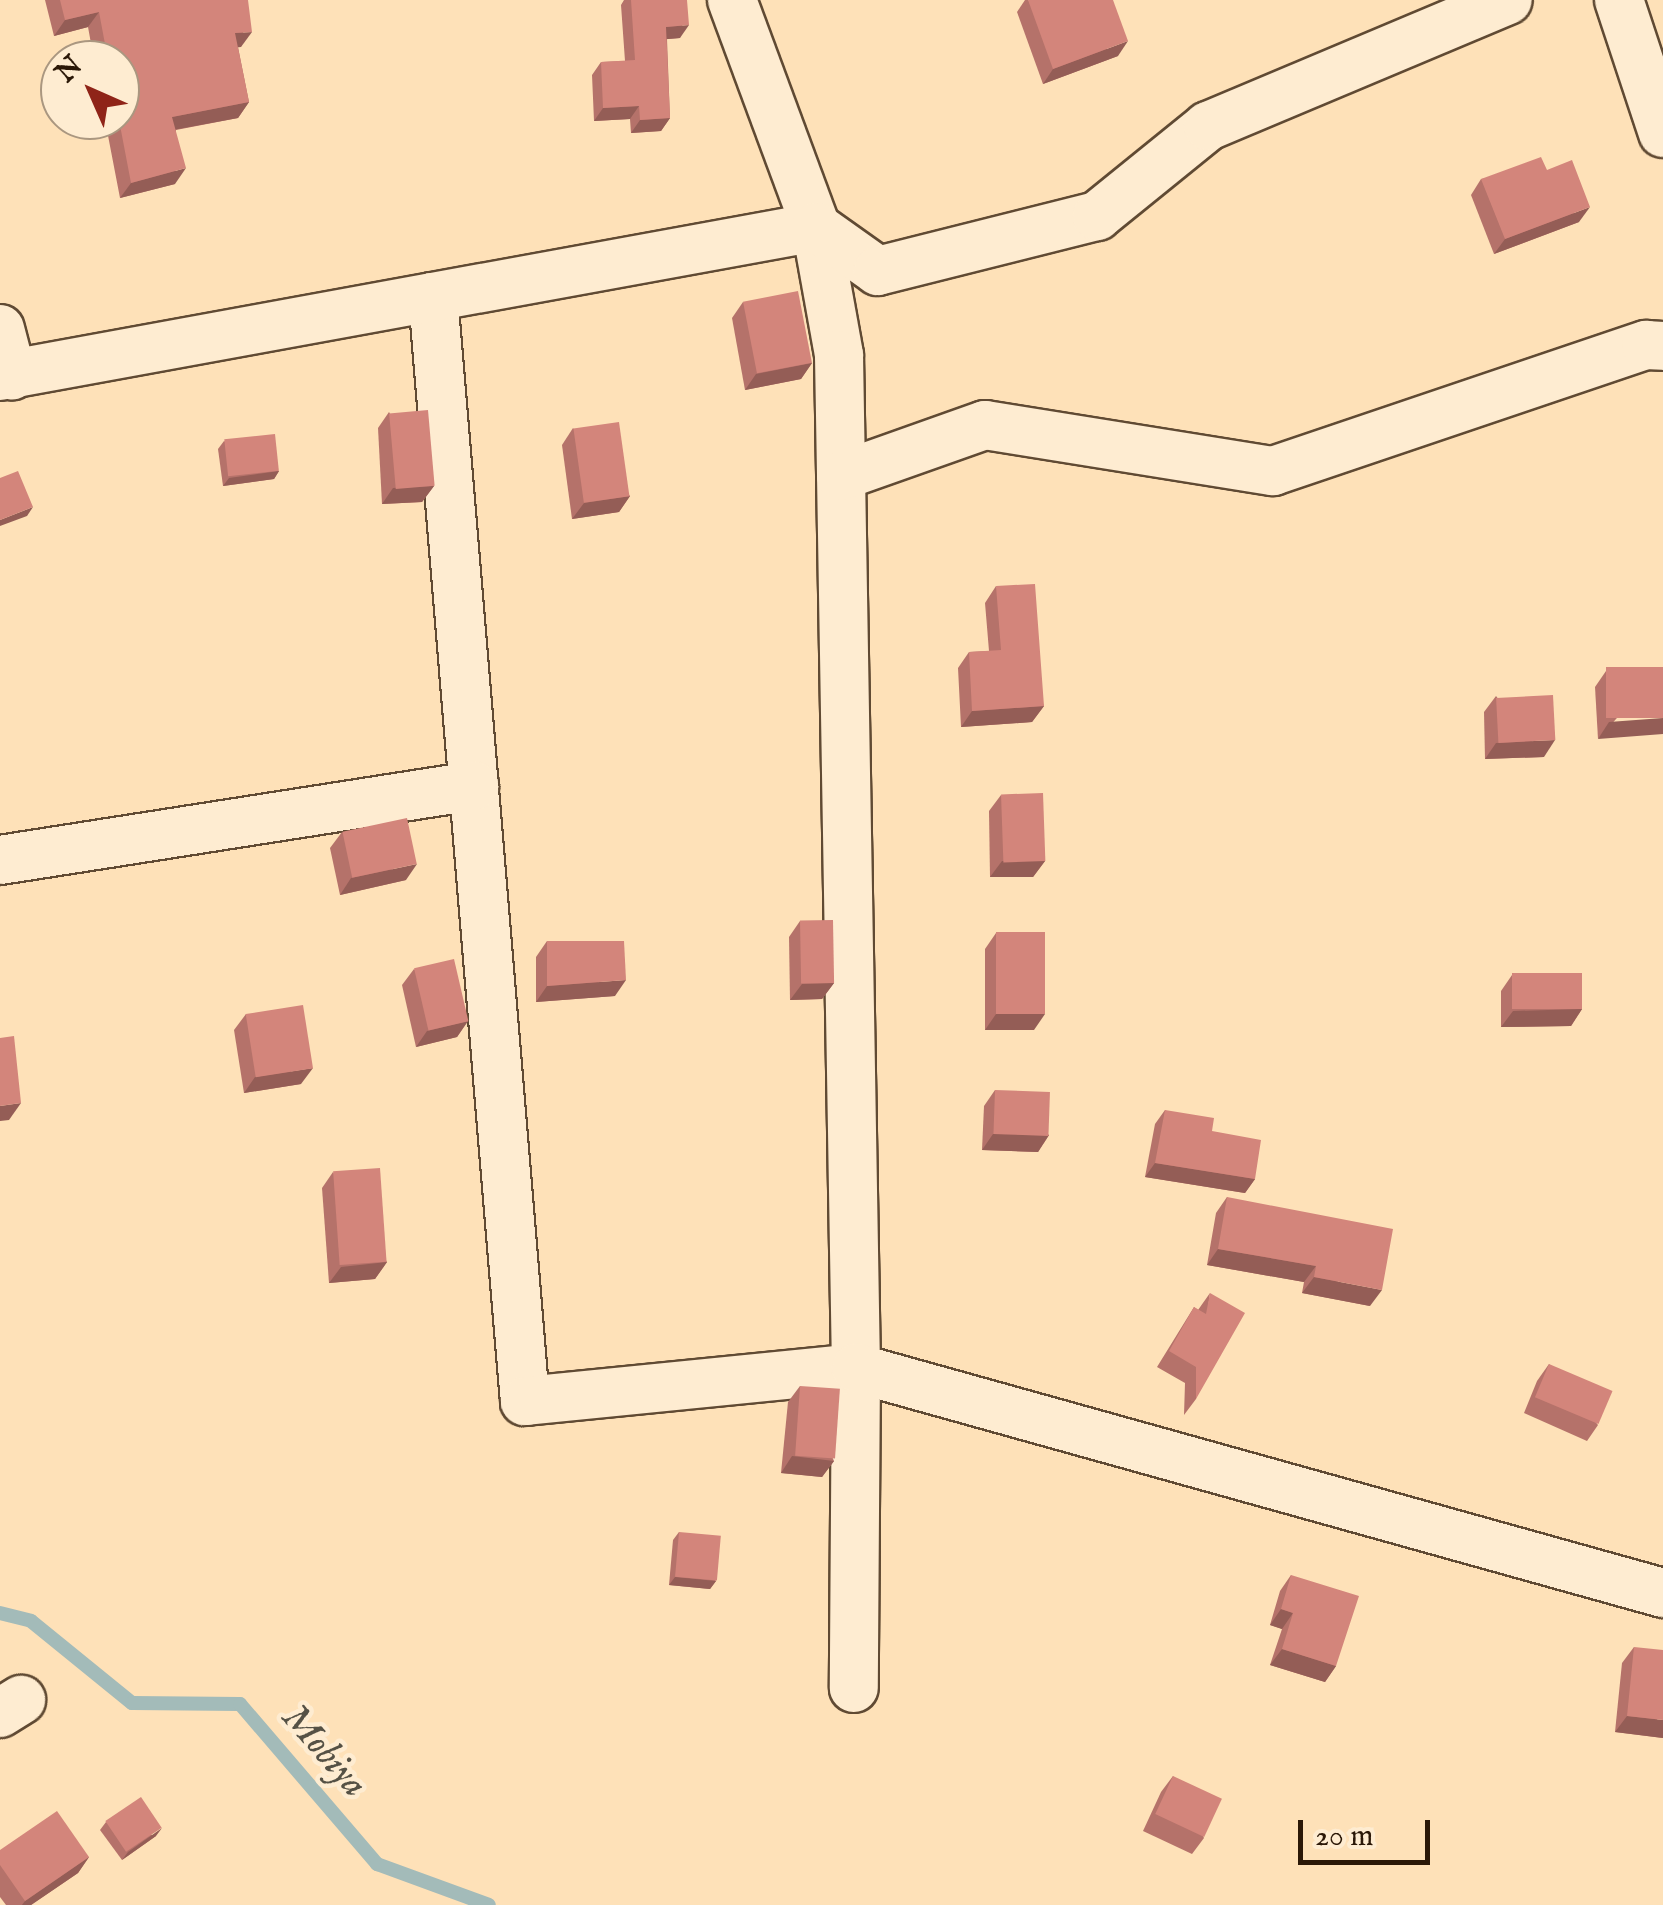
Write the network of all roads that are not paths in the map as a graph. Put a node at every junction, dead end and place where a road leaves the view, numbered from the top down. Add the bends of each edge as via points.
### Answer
1 (732, 0) edge
2 (1508, 0) edge
3 (1619, 0) edge
4 (1663, 133) edge
5 (816, 227) junction
6 (433, 297) junction
7 (0, 329) edge
8 (1663, 346) edge
9 (6, 376) edge
10 (841, 476) junction
11 (474, 786) junction
12 (0, 860) edge
13 (856, 1368) junction
14 (1663, 1592) edge
15 (854, 1688) dead end

1 - 5 street
2 - 5 street via 1208,126 1098,216 878,271
3 - 4 street
5 - 6 street
5 - 10 street via 839,355
6 - 9 street
6 - 11 street
7 - 9 street
8 - 10 street via 1646,346 1273,471 986,424
10 - 13 street
11 - 12 street
11 - 13 street via 525,1400
13 - 14 street
13 - 15 street

